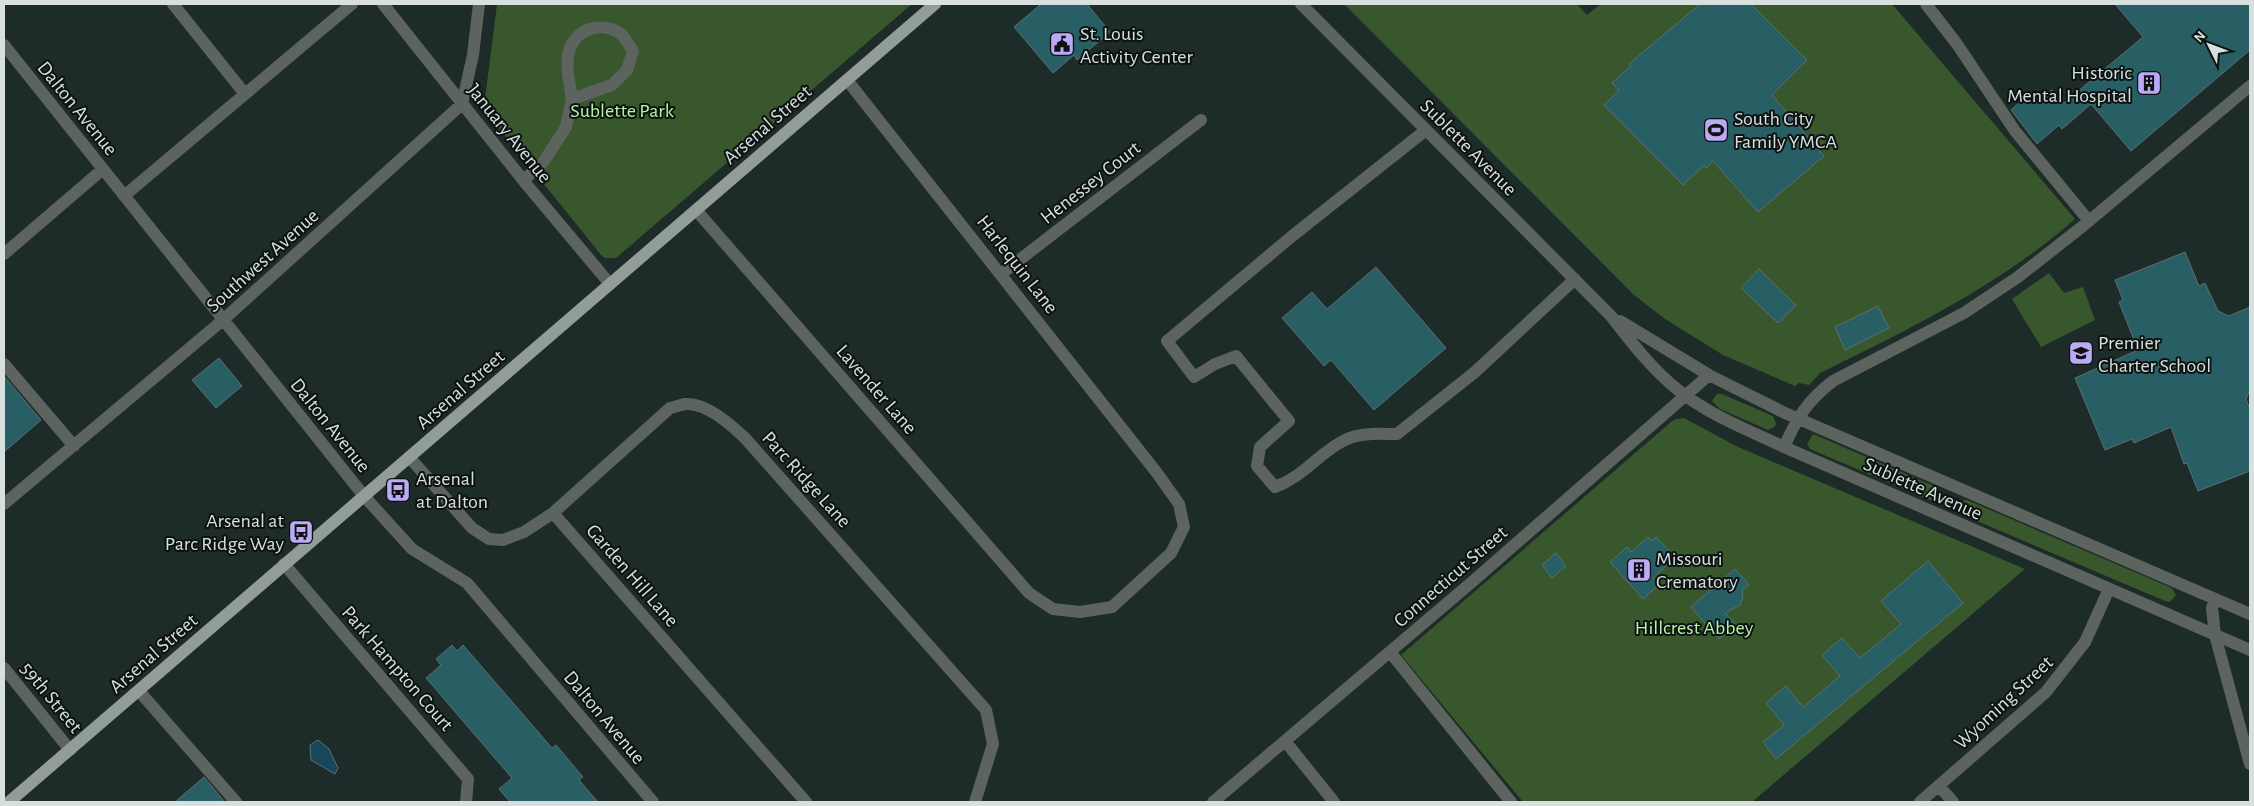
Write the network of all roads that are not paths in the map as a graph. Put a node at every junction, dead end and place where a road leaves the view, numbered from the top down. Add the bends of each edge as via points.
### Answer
1 (173, 4) edge
2 (352, 4) edge
3 (382, 4) edge
4 (480, 4) edge
5 (935, 4) edge
6 (1301, 4) edge
7 (1926, 4) edge
8 (4, 45) edge
9 (847, 80) junction
10 (2250, 86) edge
11 (245, 94) junction
12 (572, 98) junction
13 (462, 104) junction
14 (1201, 120) dead end
15 (1426, 130) junction
16 (102, 169) junction
17 (524, 180) junction
18 (124, 196) junction
19 (696, 210) junction
20 (2089, 220) junction
21 (4, 254) edge
22 (1001, 274) junction
23 (1575, 279) junction
24 (610, 284) junction
25 (1611, 316) junction
26 (224, 320) junction
27 (4, 364) edge
28 (1709, 375) junction
29 (1685, 395) junction
30 (1797, 418) junction
31 (74, 446) junction
32 (1784, 447) junction
33 (409, 458) junction
34 (1158, 473) joint
35 (364, 496) junction
36 (4, 504) edge
37 (553, 513) junction
38 (284, 564) junction
39 (2108, 589) junction
40 (2215, 599) junction
41 (2250, 614) edge
42 (2215, 635) junction
43 (2250, 650) edge
44 (1390, 652) junction
45 (4, 668) edge
46 (139, 691) junction
47 (1285, 741) junction
48 (70, 750) junction
49 (2250, 764) edge
50 (1939, 786) junction
51 (9, 802) edge
52 (236, 802) edge
53 (466, 802) edge
54 (652, 802) edge
55 (806, 802) edge
56 (975, 802) edge
57 (1213, 802) edge
58 (1334, 802) edge
59 (1512, 802) edge
60 (1920, 802) edge
61 (1953, 802) edge

1 - 11 street
2 - 11 street
3 - 13 street, January Avenue
4 - 13 street
5 - 9 main road, Arsenal Street
6 - 15 street, Sublette Avenue
7 - 20 street via 1957,44 2015,132
8 - 16 street, Dalton Avenue
9 - 19 main road, Arsenal Street
9 - 22 street, Harlequin Lane
10 - 20 street
11 - 18 street
12 - 12 street via 612,85 627,70 633,51 622,36 606,26 582,33 570,48 568,70
12 - 17 street via 566,127 544,160
13 - 17 street, January Avenue
13 - 26 street, Southwest Avenue
14 - 22 street, Henessey Court
15 - 23 street, Sublette Avenue
15 - 23 street via 1167,341 1194,377 1236,356 1289,421 1260,447 1257,466 1275,487 1291,481 1343,440 1368,433 1397,434 1475,372
16 - 18 street, Dalton Avenue
16 - 21 street
17 - 24 street, January Avenue
18 - 26 street, Dalton Avenue
19 - 24 main road, Arsenal Street
19 - 34 street, Lavender Lane via 1029,593 1053,609 1080,612 1112,607 1171,553 1184,527 1179,504
20 - 30 street via 2018,277 1964,313 1833,382 1804,407
22 - 34 street, Harlequin Lane
23 - 25 street, Sublette Avenue
24 - 33 main road, Arsenal Street
25 - 28 street, Sublette Avenue
25 - 29 street, Sublette Avenue via 1645,358
26 - 31 street, Southwest Avenue
26 - 35 street, Dalton Avenue
27 - 31 street
28 - 29 street, Connecticut Street
28 - 30 street, Sublette Avenue
29 - 32 street, Sublette Avenue via 1738,426
29 - 44 street, Connecticut Street
30 - 32 street
30 - 40 street, Sublette Avenue
31 - 36 street, Southwest Avenue
32 - 39 street, Sublette Avenue
33 - 35 main road, Arsenal Street
33 - 37 street via 472,528 489,539 503,540 524,532
35 - 38 main road, Arsenal Street
35 - 54 street, Dalton Avenue via 412,549 468,583
37 - 55 street, Garden Hill Lane
37 - 56 street, Parc Ridge Lane via 670,408 687,404 718,416 745,438 986,710 993,744
38 - 46 main road, Arsenal Street
38 - 53 street, Park Hampton Court via 468,779
39 - 42 street, Sublette Avenue
39 - 50 street, Wyoming Street via 2085,642 2046,692
40 - 41 street, Sublette Avenue
40 - 42 street via 2212,608
42 - 43 street, Sublette Avenue
42 - 49 street
44 - 47 street, Connecticut Street
44 - 59 street
45 - 48 street, 59th Street
46 - 48 main road, Arsenal Street
46 - 52 street
47 - 57 street, Connecticut Street
47 - 58 street
48 - 51 main road, Arsenal Street
50 - 60 street, Wyoming Street
50 - 61 street

